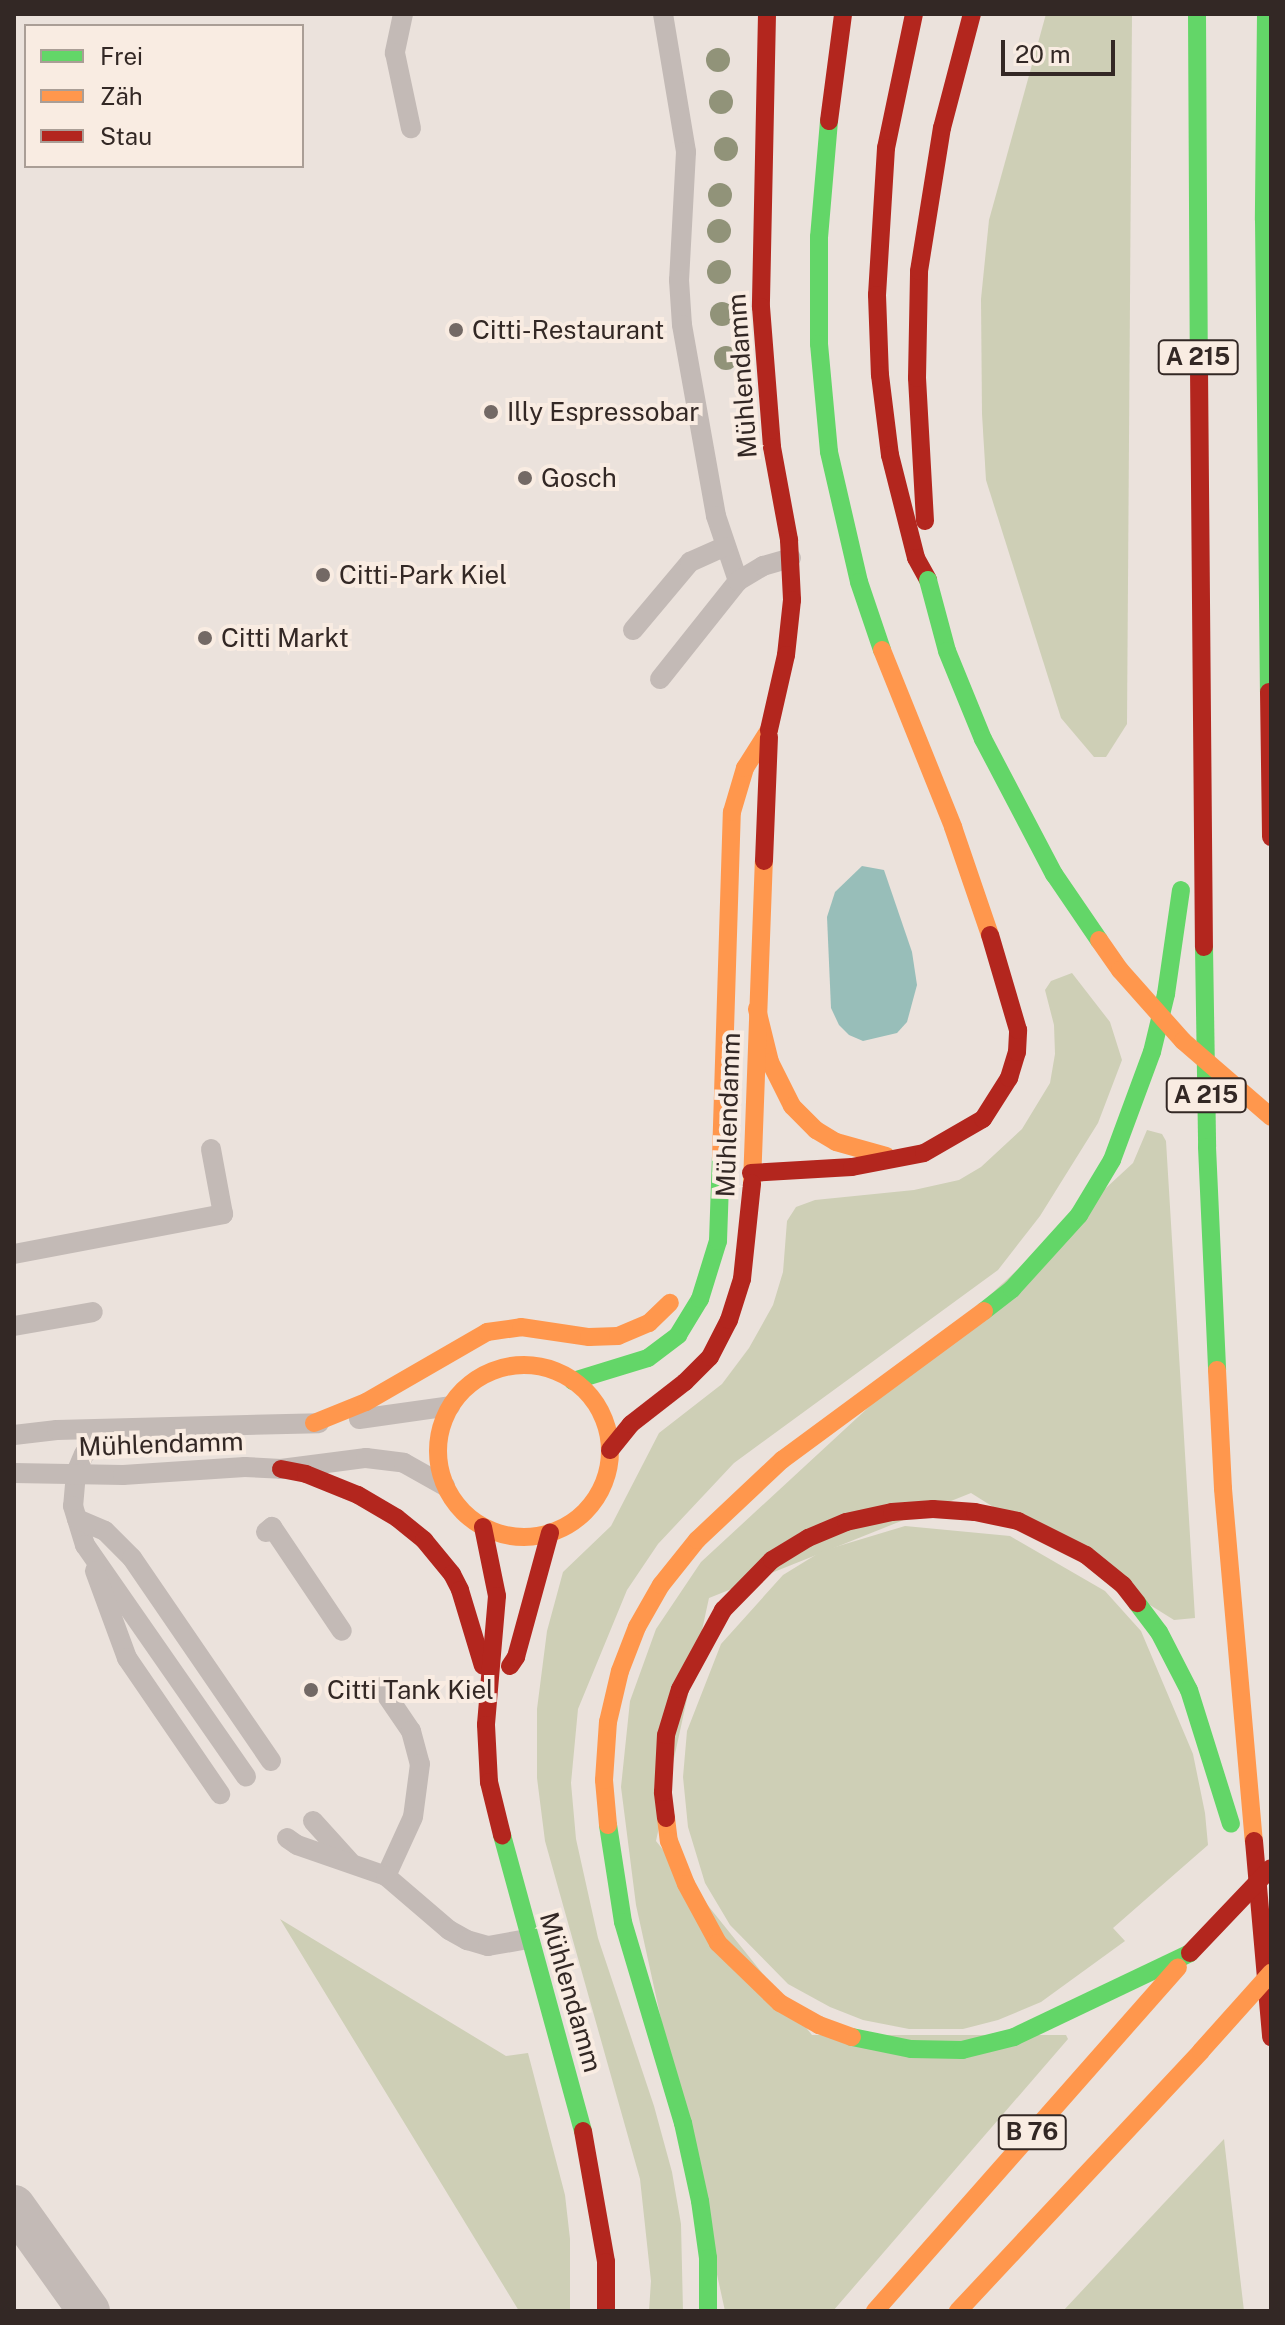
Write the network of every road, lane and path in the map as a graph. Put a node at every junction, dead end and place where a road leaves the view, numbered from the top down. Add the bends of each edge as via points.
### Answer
1 (403, 14) edge
2 (663, 14) edge
3 (767, 14) edge
4 (843, 14) edge
5 (914, 14) edge
6 (972, 14) edge
7 (1197, 14) edge
8 (1266, 14) edge
9 (411, 128) dead end
10 (724, 547) junction
11 (791, 558) junction
12 (928, 580) junction
13 (738, 581) junction
14 (633, 630) dead end
15 (660, 679) dead end
16 (1200, 700) junction
17 (769, 730) junction
18 (1271, 837) edge
19 (757, 1009) junction
20 (1271, 1117) edge
21 (211, 1149) dead end
22 (896, 1158) junction
23 (751, 1173) junction
24 (720, 1183) junction
25 (718, 1241) junction
26 (14, 1254) edge
27 (93, 1312) dead end
28 (14, 1326) edge
29 (573, 1381) junction
30 (450, 1406) junction
31 (314, 1423) junction
32 (123, 1428) junction
33 (14, 1435) edge
34 (610, 1450) junction
35 (281, 1469) junction
36 (14, 1473) edge
37 (76, 1473) junction
38 (445, 1486) junction
39 (77, 1519) junction
40 (483, 1527) junction
41 (266, 1532) dead end
42 (550, 1533) junction
43 (85, 1545) junction
44 (332, 1622) dead end
45 (489, 1688) junction
46 (385, 1698) dead end
47 (269, 1750) dead end
48 (246, 1777) dead end
49 (220, 1794) dead end
50 (313, 1821) dead end
51 (287, 1838) dead end
52 (353, 1865) junction
53 (1271, 1868) edge
54 (386, 1876) junction
55 (528, 1939) junction
56 (1190, 1953) junction
57 (1267, 1970) edge
58 (1271, 2037) edge
59 (14, 2206) edge
60 (89, 2311) edge
61 (606, 2311) edge
62 (708, 2311) edge
63 (875, 2311) edge
64 (958, 2311) edge

1 - 9 lane via 395,53
2 - 10 lane via 686,152 679,304
3 - 11 main road, Mühlendamm via 761,307 772,447
4 - 22 main road via 819,237 819,344 829,452 859,582 953,827 1018,1030 1009,1078 983,1119 935,1148
5 - 12 main road via 886,148 877,295 890,455 904,520
6 - 12 main road via 942,128 919,271 917,378
7 - 16 main road, A 215
8 - 18 main road, A 215
10 - 13 lane
10 - 14 lane via 690,562
11 - 13 lane
11 - 17 main road, Mühlendamm via 786,655
12 - 20 main road, bridge via 947,651 983,739 1054,874 1120,970 1157,1013
13 - 15 lane
16 - 57 main road, A 215 via 1207,1147 1222,1458
16 - 62 main road via 1166,994 1152,1052 1112,1160 1079,1215 1012,1289 782,1460 697,1540 661,1585 620,1671 608,1722 604,1780 612,1866 698,2188 708,2258
17 - 19 main road, Mühlendamm
17 - 24 main road, Mühlendamm via 745,768 732,812
19 - 22 main road via 770,1062 792,1106 836,1142
19 - 23 main road, Mühlendamm
21 - 26 lane via 223,1214
22 - 23 main road via 852,1167
23 - 24 main road
23 - 34 main road, Mühlendamm via 742,1279 720,1340 697,1370 647,1409
24 - 25 main road, Mühlendamm
25 - 29 main road, Mühlendamm via 700,1299 678,1335 648,1358
25 - 31 main road via 662,1312 640,1329 603,1338 521,1327 487,1332 376,1397
27 - 28 lane
29 - 30 main road, Mühlendamm via 540,1367 506,1367 473,1381
29 - 34 main road, Mühlendamm via 600,1411
30 - 31 lane, Mühlendamm
30 - 38 main road, Mühlendamm via 438,1437
31 - 32 lane, Mühlendamm
32 - 33 lane, Mühlendamm
32 - 37 lane via 84,1454
34 - 42 main road, Mühlendamm via 594,1501
35 - 37 lane, Mühlendamm
35 - 38 lane, Mühlendamm via 378,1458 413,1466
35 - 45 main road via 358,1495 424,1540 460,1590
36 - 37 lane, Mühlendamm
37 - 39 lane
38 - 40 main road, Mühlendamm via 461,1510
39 - 43 lane
39 - 47 lane via 105,1531 170,1597
40 - 42 main road, Mühlendamm via 516,1537
40 - 45 main road, Mühlendamm via 497,1596
41 - 44 lane via 272,1527
42 - 45 main road via 516,1657
43 - 48 lane
43 - 49 lane via 127,1658
45 - 55 main road, Mühlendamm via 489,1782
46 - 54 lane via 418,1750 420,1781 413,1817
50 - 52 lane
51 - 52 lane
52 - 54 lane
53 - 56 main road, B 76, bridge
54 - 55 lane via 467,1940 488,1946
55 - 61 main road, Mühlendamm via 587,2143 603,2235
56 - 57 main road via 1014,2037 962,2050 868,2042 819,2025 780,2003 718,1943 669,1841 663,1792 666,1735 680,1689 723,1610 772,1560 808,1538 846,1522 892,1512 933,1509 1003,1518 1051,1535 1086,1555 1123,1585 1159,1632 1189,1690 1209,1745
56 - 63 main road, B 76
57 - 58 main road, A 215
57 - 64 main road, B 76, bridge via 1201,2051
59 - 60 street

